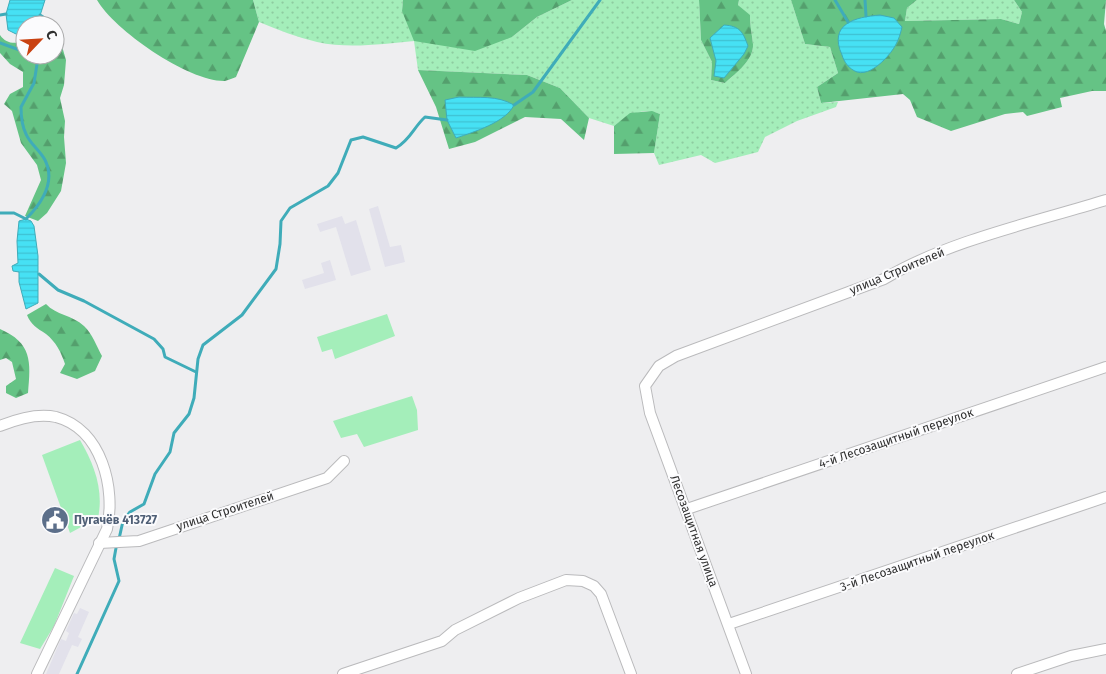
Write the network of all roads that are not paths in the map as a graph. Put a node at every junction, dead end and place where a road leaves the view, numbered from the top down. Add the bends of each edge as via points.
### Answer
1 (1106, 200) edge
2 (1106, 367) edge
3 (645, 386) joint
4 (0, 426) edge
5 (344, 461) dead end
6 (1106, 498) edge
7 (686, 509) junction
8 (99, 543) junction
9 (729, 624) junction
10 (1106, 649) edge
11 (37, 674) edge
12 (343, 674) edge
13 (631, 674) edge
14 (746, 674) edge
15 (1017, 674) edge

1 - 3 street, улица Строителей via 947,249 884,279 695,348 659,366
2 - 7 street, 4-й Лесозащитный переулок
3 - 7 street, Лесозащитная улица via 650,413
4 - 8 street via 35,416 57,417 76,427 91,441 110,487 111,512
5 - 8 street, улица Строителей via 327,478 139,541
6 - 9 street, 3-й Лесозащитный переулок
7 - 9 street, Лесозащитная улица
8 - 11 street
9 - 14 street, Лесозащитная улица
10 - 15 street via 1071,656
12 - 13 street via 442,641 455,630 519,598 566,580 583,581 601,594

